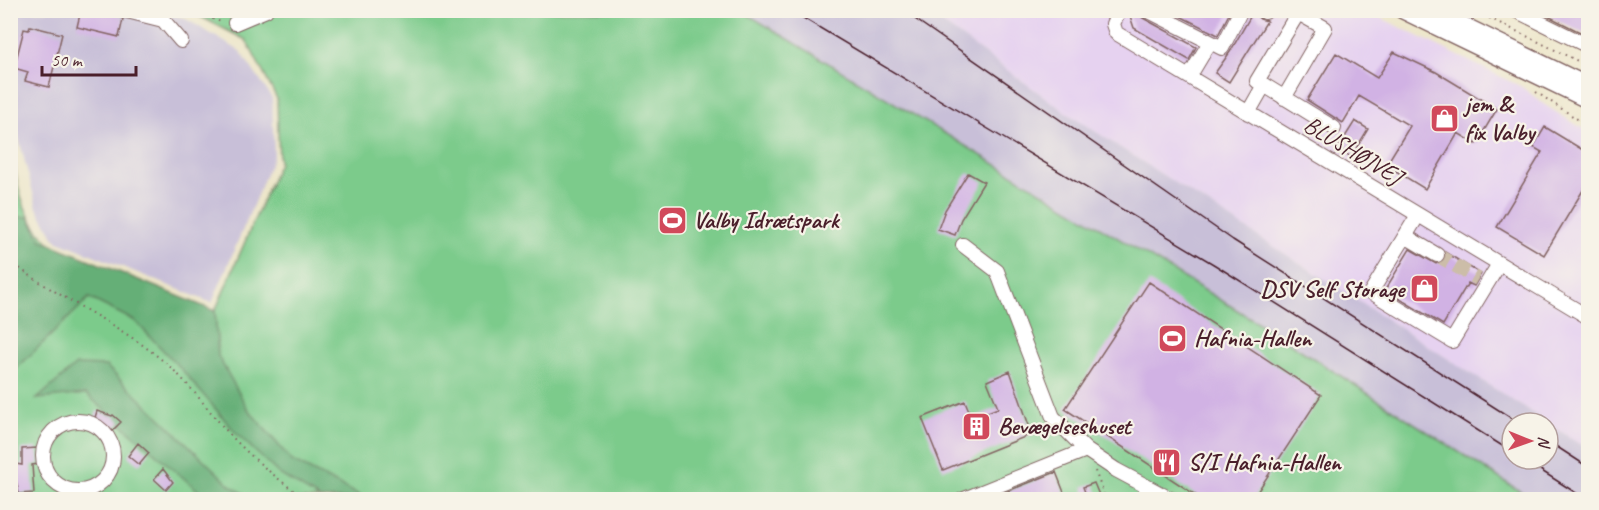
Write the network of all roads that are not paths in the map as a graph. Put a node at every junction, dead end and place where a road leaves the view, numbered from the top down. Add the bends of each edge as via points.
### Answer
1 (123, 10) edge
2 (266, 10) edge
3 (1147, 10) edge
4 (1241, 10) edge
5 (1402, 10) edge
6 (1431, 10) edge
7 (1515, 10) edge
8 (1116, 12) edge
9 (235, 23) road end
10 (180, 41) dead end
11 (1210, 42) junction
12 (1588, 46) edge
13 (1189, 77) junction
14 (1264, 86) junction
15 (1588, 86) edge
16 (1284, 98) junction
17 (1588, 100) edge
18 (1248, 113) junction
19 (1334, 128) dead end
20 (1418, 215) junction
21 (1405, 236) junction
22 (963, 245) dead end
23 (1437, 255) tunnel mouth
24 (1499, 264) junction
25 (1588, 317) edge
26 (1086, 450) junction
27 (83, 495) edge
28 (962, 500) edge
29 (1172, 500) edge

1 - 10 street via 163,20
2 - 9 street
3 - 11 street
4 - 11 street via 1222,48
5 - 17 main road
6 - 15 main road
7 - 12 street
8 - 13 street, BLUSHØJVEJ via 1116,33
11 - 13 street
13 - 18 street, BLUSHØJVEJ
14 - 16 street
14 - 16 street via 1257,81 1298,13 1325,28
14 - 18 street
16 - 19 street
18 - 20 street, BLUSHØJVEJ
20 - 21 street
20 - 24 street, BLUSHØJVEJ
21 - 23 street
21 - 24 street via 1371,292 1452,341 1483,281
22 - 26 street via 997,272 1053,417
24 - 25 street, BLUSHØJVEJ
26 - 28 street
26 - 29 street
27 - 27 street via 106,477 113,453 101,430 91,423 76,421 52,433 45,444 44,464 60,486

